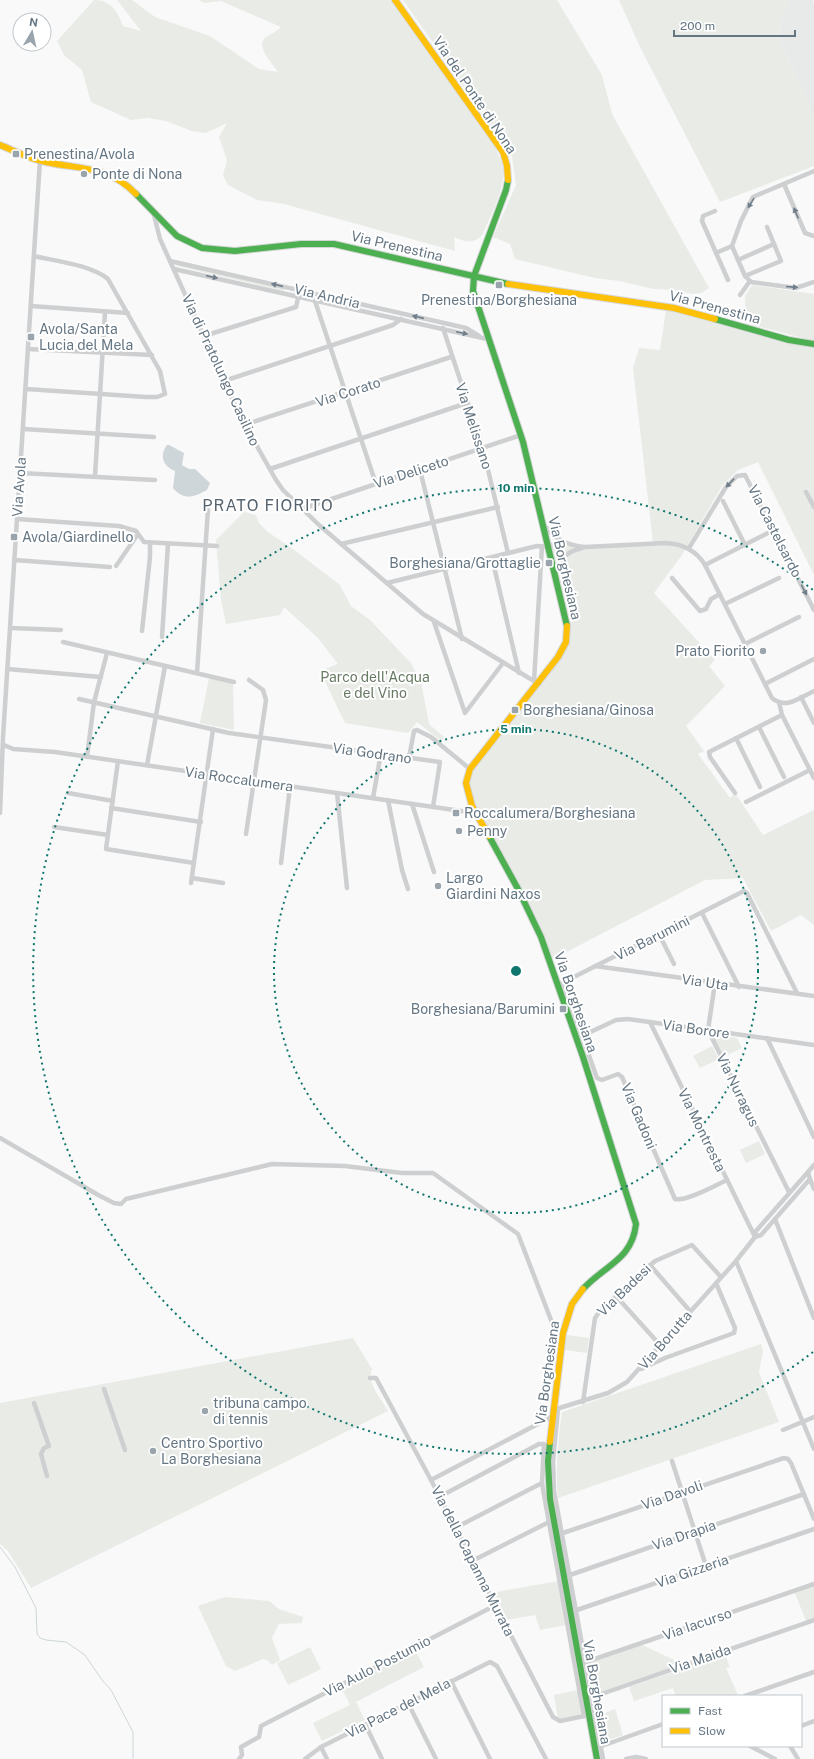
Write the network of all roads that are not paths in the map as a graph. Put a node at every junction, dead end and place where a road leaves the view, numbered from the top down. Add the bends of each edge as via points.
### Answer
1 (395, 0) edge
2 (0, 145) edge
3 (40, 160) junction
4 (814, 170) edge
5 (784, 184) junction
6 (715, 211) dead end
7 (154, 215) junction
8 (767, 227) dead end
9 (814, 236) edge
10 (774, 244) junction
11 (732, 246) junction
12 (716, 253) junction
13 (34, 256) junction
14 (738, 260) junction
15 (170, 261) junction
16 (174, 268) junction
17 (745, 276) junction
18 (473, 277) junction
19 (728, 280) dead end
20 (750, 281) junction
21 (814, 282) edge
22 (300, 290) junction
23 (740, 295) dead end
24 (299, 297) junction
25 (316, 301) junction
26 (30, 306) junction
27 (105, 312) junction
28 (128, 313) junction
29 (402, 313) junction
30 (401, 321) junction
31 (443, 322) junction
32 (442, 329) junction
33 (204, 336) junction
34 (484, 338) junction
35 (814, 344) edge
36 (332, 347) junction
37 (28, 349) junction
38 (103, 353) junction
39 (152, 355) junction
40 (451, 357) junction
41 (224, 381) junction
42 (26, 389) junction
43 (346, 392) junction
44 (100, 394) junction
45 (467, 403) junction
46 (244, 425) junction
47 (23, 429) junction
48 (98, 434) junction
49 (520, 435) junction
50 (154, 437) dead end
51 (362, 438) junction
52 (483, 448) junction
53 (270, 469) junction
54 (420, 470) junction
55 (20, 473) junction
56 (95, 476) junction
57 (155, 480) dead end
58 (376, 484) junction
59 (806, 492) dead end
60 (723, 501) dead end
61 (498, 507) junction
62 (814, 507) edge
63 (208, 509) dead end
64 (302, 509) junction
65 (17, 519) junction
66 (434, 522) junction
67 (543, 524) junction
68 (774, 530) junction
69 (138, 534) junction
70 (559, 540) junction
71 (150, 543) junction
72 (168, 544) junction
73 (341, 544) junction
74 (745, 545) junction
75 (206, 546) junction
76 (217, 546) dead end
77 (546, 546) junction
78 (585, 547) junction
79 (689, 548) junction
80 (508, 554) junction
81 (551, 556) junction
82 (562, 557) junction
83 (492, 558) junction
84 (14, 560) junction
85 (705, 565) junction
86 (445, 569) junction
87 (555, 573) junction
88 (672, 578) dead end
89 (779, 578) dead end
90 (386, 583) junction
91 (720, 594) junction
92 (725, 604) junction
93 (814, 610) edge
94 (799, 617) dead end
95 (434, 622) junction
96 (11, 628) junction
97 (61, 630) dead end
98 (142, 631) dead end
99 (162, 637) dead end
100 (462, 639) junction
101 (63, 642) dead end
102 (745, 644) junction
103 (107, 653) junction
104 (814, 659) edge
105 (503, 663) junction
106 (165, 666) junction
107 (7, 669) junction
108 (519, 672) junction
109 (197, 673) junction
110 (101, 677) junction
111 (249, 680) dead end
112 (234, 682) dead end
113 (536, 683) junction
114 (765, 684) junction
115 (814, 691) edge
116 (801, 697) junction
117 (79, 699) dead end
118 (94, 702) junction
119 (779, 702) junction
120 (782, 715) junction
121 (155, 716) junction
122 (814, 723) edge
123 (759, 727) junction
124 (213, 729) junction
125 (260, 736) junction
126 (736, 738) junction
127 (4, 745) junction
128 (381, 753) junction
129 (87, 757) junction
130 (409, 758) junction
131 (118, 761) junction
132 (147, 765) junction
133 (470, 769) junction
134 (810, 770) junction
135 (207, 774) junction
136 (784, 777) dead end
137 (814, 778) edge
138 (254, 781) junction
139 (290, 786) junction
140 (760, 787) dead end
141 (68, 793) dead end
142 (337, 793) junction
143 (735, 793) dead end
144 (373, 798) junction
145 (388, 800) junction
146 (113, 801) junction
147 (746, 802) dead end
148 (412, 804) junction
149 (434, 807) junction
150 (112, 808) junction
151 (0, 813) edge
152 (475, 813) junction
153 (201, 822) junction
154 (54, 827) dead end
155 (246, 834) dead end
156 (108, 835) junction
157 (194, 863) junction
158 (281, 863) dead end
159 (434, 872) dead end
160 (222, 883) dead end
161 (347, 888) dead end
162 (408, 889) dead end
163 (702, 913) junction
164 (659, 934) junction
165 (674, 964) dead end
166 (595, 966) junction
167 (715, 983) junction
168 (561, 984) junction
169 (739, 987) junction
170 (797, 993) junction
171 (814, 996) edge
172 (650, 1022) junction
173 (708, 1030) junction
174 (582, 1036) junction
175 (767, 1038) junction
176 (814, 1045) edge
177 (814, 1137) edge
178 (0, 1138) edge
179 (814, 1165) edge
180 (808, 1172) junction
181 (810, 1179) junction
182 (727, 1180) junction
183 (814, 1189) edge
184 (789, 1192) junction
185 (775, 1219) junction
186 (755, 1237) junction
187 (736, 1261) junction
188 (650, 1265) junction
189 (721, 1277) junction
190 (716, 1282) junction
191 (616, 1296) junction
192 (690, 1311) junction
193 (814, 1318) edge
194 (660, 1345) junction
195 (562, 1348) junction
196 (639, 1370) junction
197 (370, 1378) dead end
198 (104, 1389) dead end
199 (583, 1402) junction
200 (34, 1403) dead end
201 (555, 1412) junction
202 (814, 1417) edge
203 (803, 1422) junction
204 (783, 1430) dead end
205 (814, 1449) edge
206 (125, 1450) dead end
207 (672, 1461) dead end
208 (47, 1476) dead end
209 (431, 1480) junction
210 (542, 1482) junction
211 (551, 1492) junction
212 (682, 1492) junction
213 (804, 1494) junction
214 (439, 1497) junction
215 (814, 1519) edge
216 (551, 1521) junction
217 (455, 1528) junction
218 (814, 1529) edge
219 (695, 1531) junction
220 (559, 1535) junction
221 (472, 1561) junction
222 (706, 1566) junction
223 (567, 1576) junction
224 (814, 1584) edge
225 (496, 1605) junction
226 (573, 1611) junction
227 (814, 1620) edge
228 (582, 1664) junction
229 (814, 1672) edge
230 (451, 1681) junction
231 (748, 1695) edge
232 (589, 1698) junction
233 (408, 1703) junction
234 (587, 1715) junction
235 (814, 1721) edge
236 (365, 1724) junction
237 (662, 1724) edge
238 (802, 1726) edge
239 (321, 1747) junction
240 (598, 1747) junction
241 (752, 1747) edge
242 (791, 1747) edge
243 (239, 1759) edge
244 (305, 1759) edge
245 (327, 1759) edge
246 (382, 1759) edge
247 (436, 1759) edge
248 (490, 1759) edge
249 (546, 1759) edge
250 (597, 1759) edge
251 (603, 1759) edge
252 (626, 1759) edge
253 (646, 1759) edge
254 (775, 1759) edge
255 (798, 1759) edge

1 - 18 street, Via del Ponte di Nona via 503,152 506,160 506,190
2 - 3 street, Via Prenestina
3 - 7 street, Via Prenestina via 114,175 125,183
3 - 13 street, Via Avola
4 - 5 street
9 -> 5 street via 804,232
5 -> 11 street via 752,199
6 - 12 street via 704,216 702,220
7 - 15 street, Via di Pratolungo Casilino via 158,234
7 - 18 street, Via Prenestina via 181,239 206,249 238,251 304,243 328,244
8 - 10 street
10 - 14 street
10 - 17 street via 781,262
11 - 12 street
11 - 14 street
12 - 19 street
13 - 26 street, Via Avola
13 - 28 street via 103,274 108,278
14 - 17 street
15 - 16 street, Via di Pratolungo Casilino
22 -> 15 street, Via Andria
16 -> 24 street, Via Andria
16 - 33 street, Via di Pratolungo Casilino
17 - 20 street
18 - 34 street, Via Borghesiana via 473,290
18 - 35 street, Via Prenestina via 535,290 667,306 789,340
20 -> 21 street via 796,288
20 - 23 street
22 - 24 street
22 - 29 street, Via Andria
24 - 25 street, Via Andria
24 - 33 street via 296,307
25 - 30 street, Via Andria
25 - 36 street
26 - 27 street
26 - 37 street, Via Avola
27 - 28 street
27 - 38 street
28 - 39 street
29 - 30 street
31 -> 29 street, Via Andria
30 - 32 street, Via Andria
30 - 36 street
31 - 32 street, Via Melissano
31 - 34 street, Via Andria via 469,329
32 -> 34 street, Via Andria
32 - 40 street, Via Melissano
33 - 41 street, Via di Pratolungo Casilino
34 - 49 street, Via Borghesiana
36 - 41 street
36 - 43 street
37 - 38 street
37 - 42 street, Via Avola
38 - 39 street
38 - 44 street
39 - 44 street via 160,371 165,394 158,397
40 - 43 street, Via Corato
40 - 45 street, Via Melissano
41 - 46 street, Via di Pratolungo Casilino
42 - 44 street
42 - 47 street, Via Avola
43 - 46 street, Via Corato
43 - 51 street
44 - 48 street
45 - 51 street
45 - 52 street, Via Melissano
46 - 53 street, Via di Pratolungo Casilino
47 - 48 street
47 - 55 street, Via Avola
48 - 50 street
48 - 56 street
49 - 52 street, Via Deliceto
49 - 67 street, Via Borghesiana
51 - 53 street
51 - 58 street
52 - 54 street, Via Deliceto
52 - 61 street, Via Melissano
53 - 64 street, Via di Pratolungo Casilino via 281,488
54 - 58 street, Via Deliceto
54 - 66 street
55 - 56 street
55 - 65 street, Via Avola
56 - 57 street
58 - 64 street, Via Deliceto
59 - 62 street
60 - 74 street
61 - 66 street
61 - 80 street, Via Melissano
63 - 75 street
64 - 73 street, Via di Pratolungo Casilino
65 - 69 street via 119,526 132,529
65 - 84 street, Via Avola
66 - 73 street
66 - 86 street
67 - 70 street
67 - 77 street, Via Borghesiana
68 - 74 street
68 -> 79 street, Via Castelsardo via 747,477 740,474 724,490
68 -> 93 street, Via Castelsardo
69 - 71 street via 144,542
69 - 84 street via 113,567
70 - 77 street
70 - 78 street
71 - 72 street
71 - 98 street
72 - 75 street
72 - 99 street
73 - 90 street, Via di Pratolungo Casilino
74 - 85 street
75 - 76 street
75 - 109 street
77 - 80 street
77 - 81 street, Via Borghesiana
77 - 113 street
78 - 79 street via 666,543
78 - 82 street
79 - 85 street
80 - 83 street
81 - 82 street
81 - 87 street, Via Borghesiana
82 - 87 street
83 - 86 street
83 - 108 street
84 - 96 street, Via Avola
85 - 91 street
86 - 90 street
86 - 100 street
87 - 113 street, Via Borghesiana via 566,620 566,638 560,655
88 - 91 street via 700,611 706,609 710,600
89 - 92 street
90 - 95 street, Via di Pratolungo Casilino
91 - 92 street
92 - 102 street
94 - 102 street
95 - 100 street, Via di Pratolungo Casilino
95 - 105 street via 465,713
96 - 97 street
96 - 107 street, Via Avola
100 - 105 street, Via di Pratolungo Casilino
101 - 103 street
102 - 114 street
103 - 106 street
103 - 110 street
104 - 114 street
105 - 108 street, Via di Pratolungo Casilino
106 - 109 street
106 - 121 street
107 - 110 street
107 - 127 street, Via Avola
108 - 113 street, Via di Pratolungo Casilino
109 - 112 street
110 - 118 street
111 - 125 street via 263,690 266,700
113 - 133 street, Via Borghesiana
114 - 119 street via 771,697
115 - 116 street
116 - 119 street via 788,703
116 - 122 street
117 - 118 street, Via Godrano
118 - 121 street, Via Godrano
118 - 129 street
119 - 120 street
120 - 123 street
120 - 134 street
121 - 124 street, Via Godrano
121 - 132 street
123 - 126 street
123 - 136 street
124 - 125 street, Via Godrano
124 - 135 street
125 - 128 street, Via Godrano
125 - 138 street
126 - 140 street
126 - 143 street via 711,750 709,754
127 - 129 street, Via Roccalumera via 13,749
127 - 151 street, Via Avola
128 - 130 street, Via Godrano
128 - 144 street
129 - 131 street, Via Roccalumera
130 - 133 street via 413,735 417,730 440,743
130 - 149 street, Via Godrano via 440,762
131 - 132 street, Via Roccalumera
131 - 146 street
132 - 135 street, Via Roccalumera
133 - 152 street, Via Borghesiana via 466,784
134 - 137 street
134 - 147 street
135 - 138 street, Via Roccalumera
135 - 153 street
138 - 139 street, Via Roccalumera
138 - 155 street
139 - 142 street, Via Roccalumera
139 - 158 street
141 - 146 street
142 - 144 street, Via Roccalumera
142 - 161 street
144 - 145 street, Via Roccalumera
145 - 148 street, Via Roccalumera
145 - 162 street
146 - 150 street
148 - 149 street, Via Roccalumera
148 - 159 street
149 - 152 street, Via Roccalumera
150 - 153 street
150 - 156 street
152 - 168 street, Via Borghesiana via 532,918
153 - 157 street
154 - 156 street
156 - 157 street via 106,849
157 - 160 street via 192,881
163 - 164 street, Via Barumini
163 - 169 street
163 - 170 street, Via Barumini via 745,891
164 - 165 street
164 - 166 street, Via Barumini
166 - 167 street, Via Uta
166 - 168 street, Via Barumini
167 - 169 street, Via Uta
167 - 173 street
168 - 174 street, Via Gadoni
168 - 195 street, Via Borghesiana via 636,1227 634,1239 627,1251 584,1287 574,1299 567,1317
169 - 170 street, Via Uta
170 - 171 street, Via Uta
172 - 173 street, Via Borore
172 - 174 street, Via Borore via 622,1019
172 - 182 street, Via Montresta
173 - 175 street, Via Borore
173 - 184 street, Via Nuragus
174 - 182 street, Via Gadoni via 598,1078 603,1080 616,1074 622,1077 675,1199 681,1200
175 - 176 street, Via Borore
175 - 177 street
178 - 195 street via 100,1196 121,1204 126,1199 272,1164 345,1166 402,1173 433,1173 518,1234
179 - 180 street, Via Borutta
180 - 181 street
180 - 184 street, Via Borutta
181 - 183 street
181 - 185 street, Via Borutta
182 - 186 street, Via Montresta
184 - 186 street, Via Borutta via 756,1231
185 - 186 street, Via Borutta via 761,1235
185 - 193 street
186 - 187 street, Via Borutta
187 - 189 street, Via Borutta
187 - 203 street
188 - 189 street, Via Badesi via 664,1256 692,1246
188 - 191 street, Via Badesi
188 - 192 street
189 - 190 street, Via Borutta
190 - 192 street, Via Borutta
190 - 196 street via 735,1328 734,1334 665,1358
191 - 194 street
191 - 199 street, Via Badesi via 600,1310 593,1322
192 - 194 street, Via Borutta
194 - 196 street, Via Borutta
195 - 201 street, Via Borghesiana
196 - 199 street, Via Borutta via 617,1390
197 - 209 street, Via della Capanna Murata via 376,1378
198 - 206 street
199 - 201 street, Via Borutta
200 - 208 street via 49,1446 40,1454
201 - 209 street, Via Borutta
201 - 211 street, Via Borghesiana
201 - 211 street, Via Borghesiana via 547,1471
202 - 203 street
203 - 204 street
203 - 205 street
207 - 212 street
209 - 214 street, Via della Capanna Murata
210 - 214 street, Via Borghesiana via 543,1444
210 - 216 street, Via Borghesiana
210 - 217 street
211 - 216 street, Via Borghesiana
211 - 220 street, Via Borghesiana
212 - 213 street, Via Davoli via 788,1459
212 - 219 street
212 - 220 street, Via Davoli
213 - 215 street
213 - 219 street, Via Drapia
214 - 217 street, Via della Capanna Murata
216 - 220 street, Via Borghesiana
216 - 221 street
216 - 234 street, Via Borghesiana
217 - 221 street, Via della Capanna Murata
218 - 222 street, Via Gizzeria
219 - 222 street
219 - 223 street, Via Drapia
220 - 223 street, Via Borghesiana
221 - 225 street, Via della Capanna Murata
222 - 226 street, Via Gizzeria
223 - 226 street, Via Borghesiana
224 - 228 street, Via Iacurso
225 - 234 street, Via della Capanna Murata via 554,1718 560,1721
225 - 243 street, Via Aulo Postumio via 259,1728 259,1736 242,1746 242,1756
226 - 228 street, Via Borghesiana
227 - 232 street, Via Maida
228 - 232 street, Via Borghesiana
229 - 231 street
230 - 233 street, Via Pace del Mela
230 - 248 street
230 - 249 street, Via Pace del Mela via 493,1662
232 - 234 street, Via Borghesiana
232 - 240 street, Via Borghesiana
233 - 236 street, Via Pace del Mela
233 - 247 street
234 - 240 street, Via Borghesiana
235 - 238 street
236 - 239 street, Via Pace del Mela
236 - 246 street
237 - 240 street
239 - 244 street, Via Pace del Mela
239 - 245 street
240 - 250 street, Via Borghesiana
240 - 251 street, Via Borghesiana
241 - 254 street
242 - 255 street
252 - 253 street

